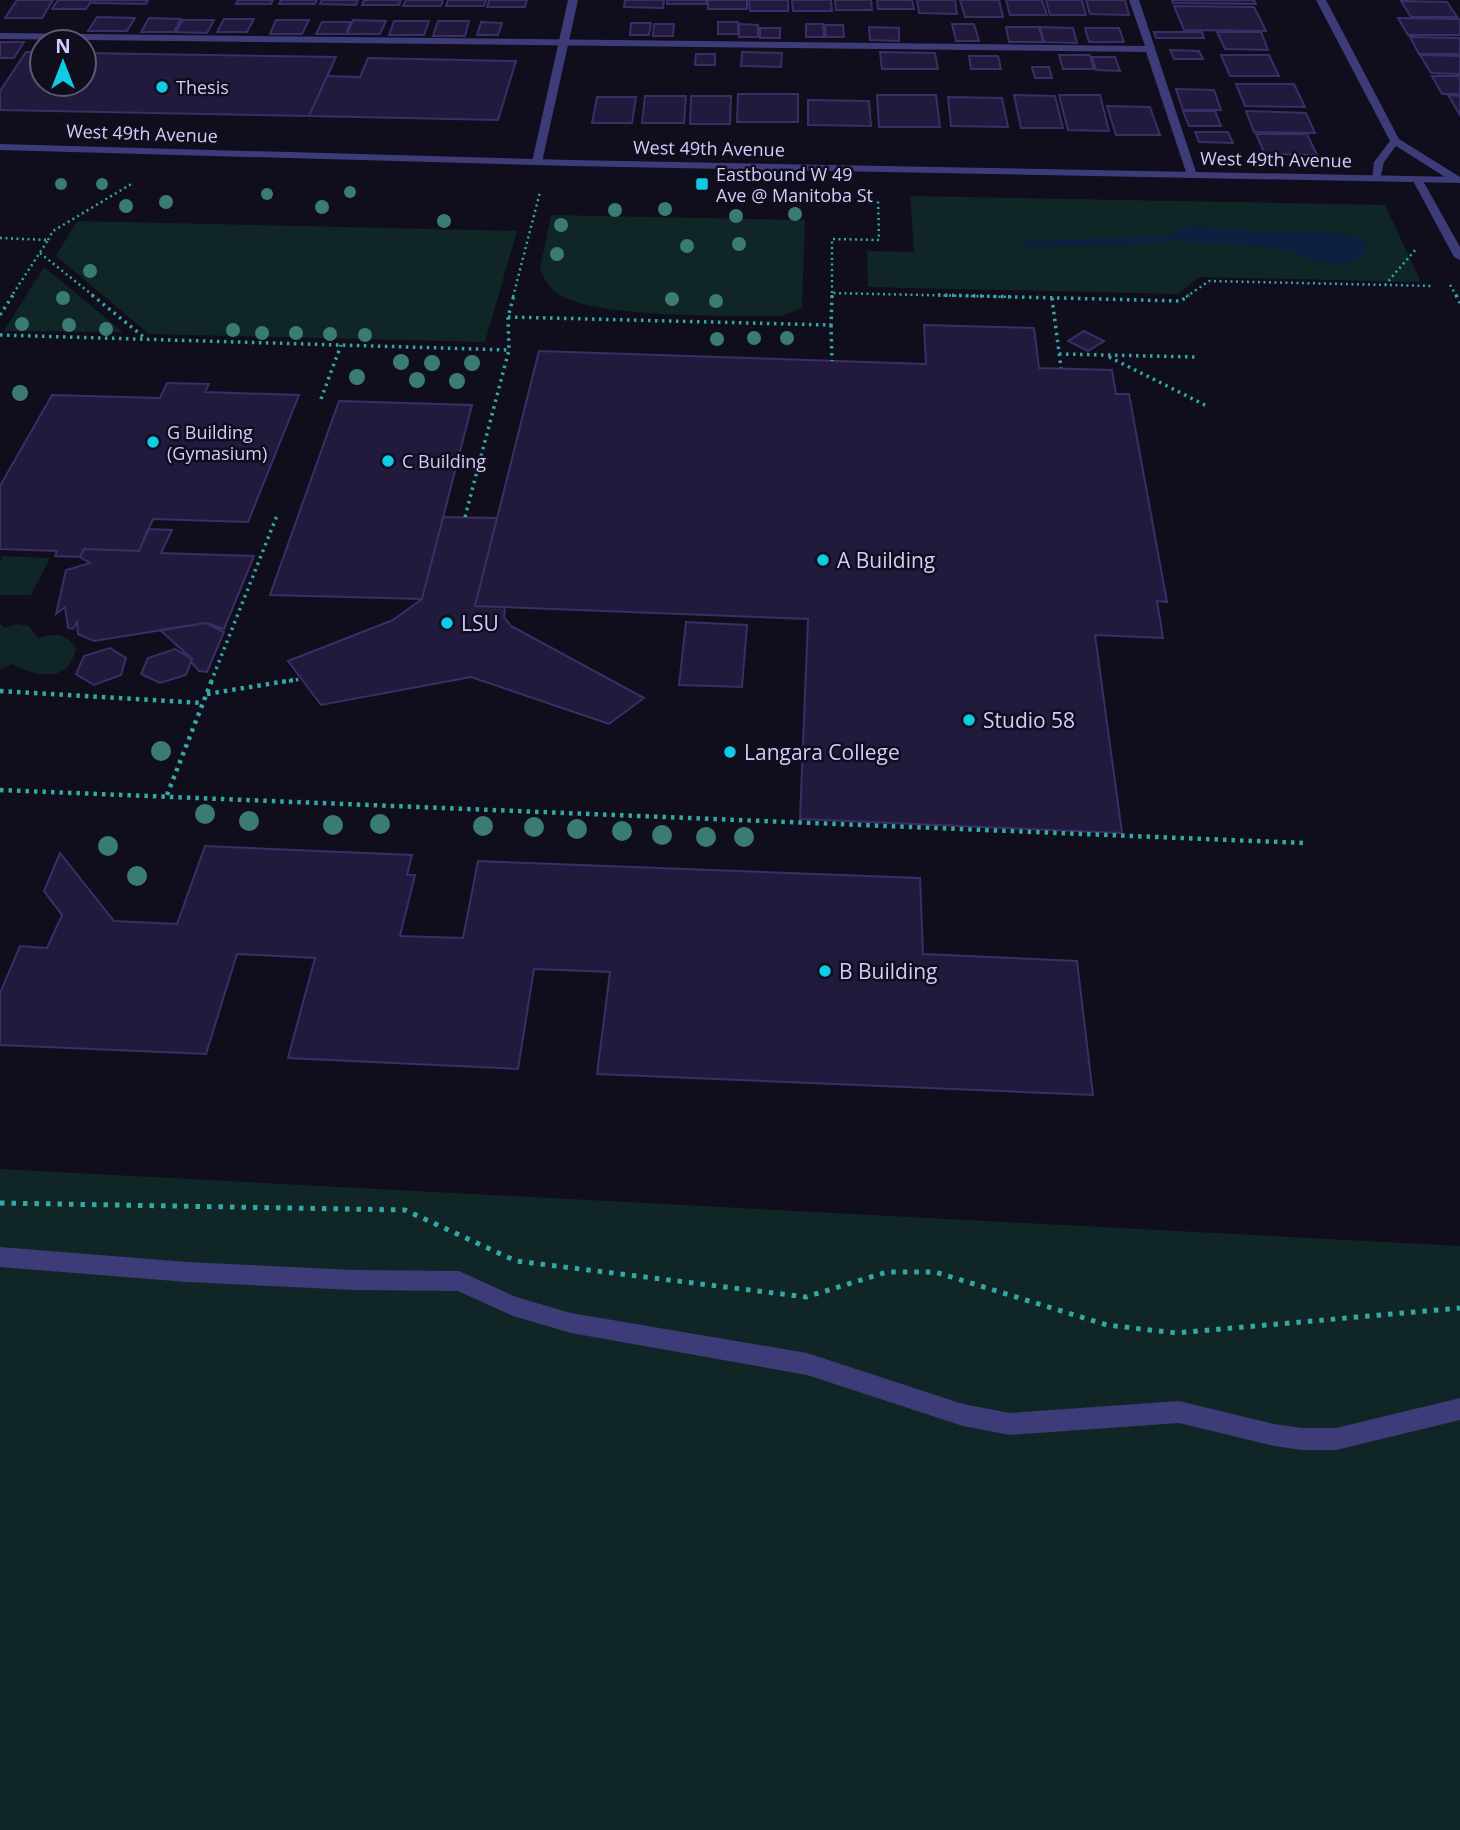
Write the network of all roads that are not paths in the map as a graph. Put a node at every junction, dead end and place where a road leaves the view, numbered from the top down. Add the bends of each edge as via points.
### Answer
1 (573, 0) edge
2 (1134, 0) edge
3 (1321, 0) edge
4 (0, 36) edge
5 (563, 43) junction
6 (1151, 49) junction
7 (1395, 141) junction
8 (0, 146) edge
9 (537, 162) junction
10 (1192, 175) junction
11 (1376, 178) junction
12 (1417, 179) junction
13 (1459, 180) edge
14 (1460, 257) edge
15 (0, 1257) edge
16 (1460, 1409) edge

1 - 5 street
2 - 6 street
3 - 7 street
4 - 5 street
5 - 6 street
5 - 9 street
6 - 10 street
7 - 11 street via 1379,162
7 - 13 street
8 - 9 street, West 49th Avenue
9 - 10 street, West 49th Avenue
10 - 11 street, West 49th Avenue
11 - 12 street, West 49th Avenue
12 - 13 street, West 49th Avenue
12 - 14 street
15 - 16 street via 187,1272 459,1281 513,1306 570,1322 807,1364 963,1415 1010,1424 1179,1412 1274,1435 1336,1439

